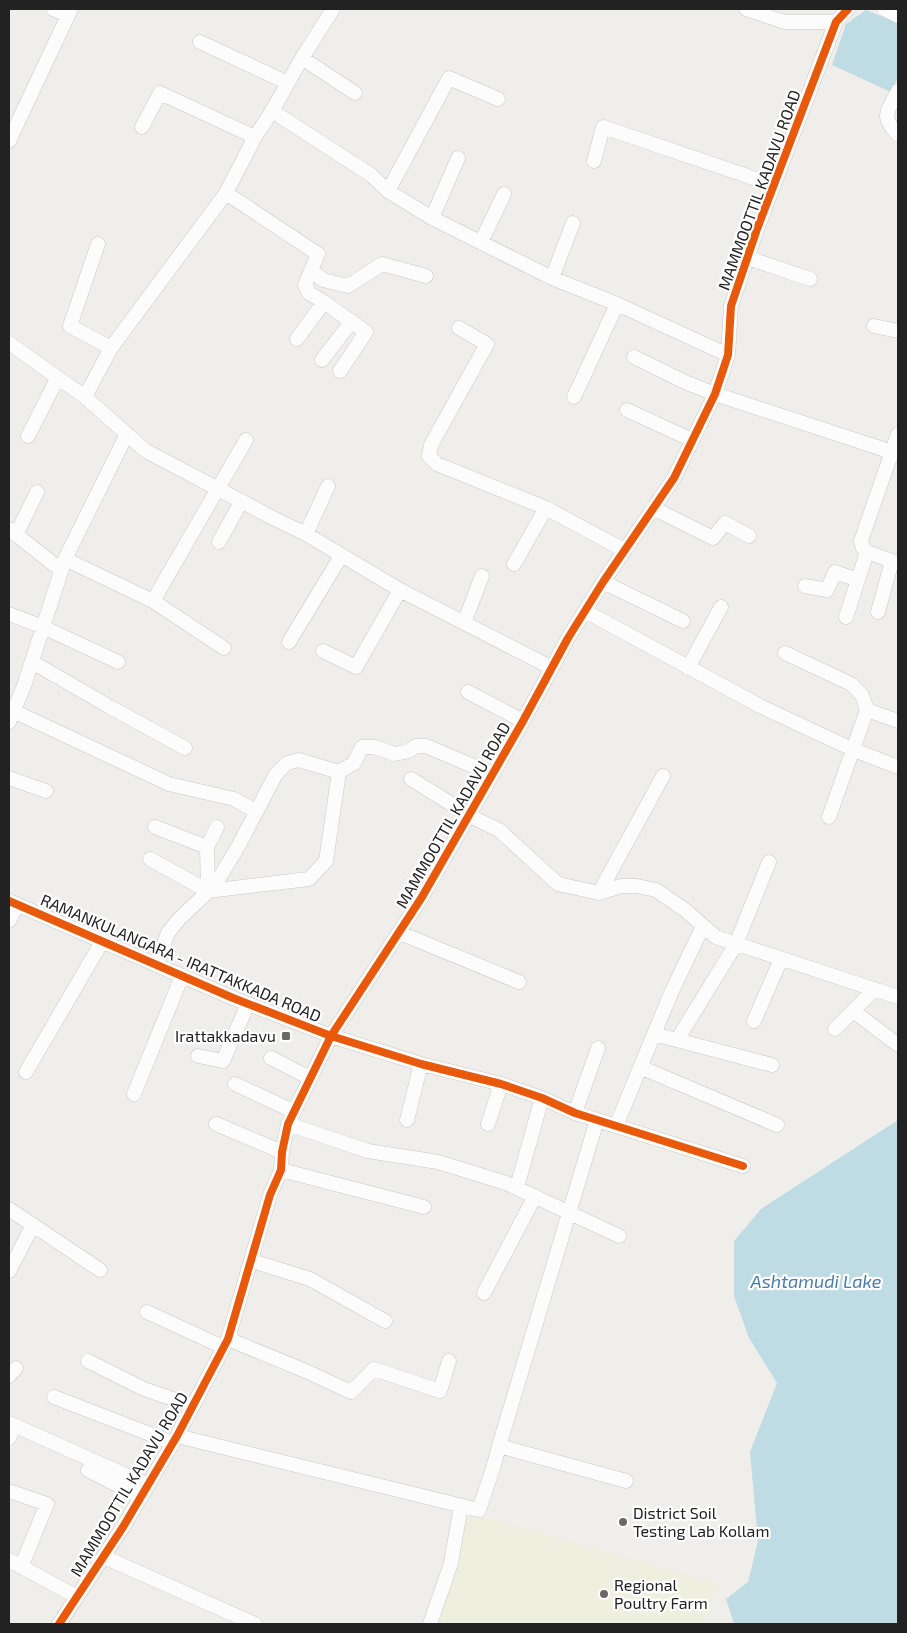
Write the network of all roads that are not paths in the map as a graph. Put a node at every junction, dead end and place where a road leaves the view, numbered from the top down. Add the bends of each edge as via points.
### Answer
1 (52, 9) edge
2 (332, 9) edge
3 (746, 9) edge
4 (848, 9) edge
5 (884, 9) edge
6 (69, 12) edge
7 (898, 16) edge
8 (836, 22) junction
9 (200, 42) dead end
10 (302, 58) junction
11 (288, 83) junction
12 (898, 91) edge
13 (355, 92) dead end
14 (498, 99) dead end
15 (272, 111) junction
16 (142, 127) dead end
17 (898, 135) edge
18 (255, 137) junction
19 (9, 141) edge
20 (458, 158) dead end
21 (594, 161) dead end
22 (774, 185) junction
23 (388, 191) junction
24 (226, 194) junction
25 (504, 194) dead end
26 (432, 218) junction
27 (573, 223) dead end
28 (481, 242) junction
29 (98, 244) dead end
30 (748, 258) junction
31 (311, 270) junction
32 (426, 276) dead end
33 (552, 278) junction
34 (810, 279) dead end
35 (324, 302) junction
36 (617, 304) junction
37 (352, 320) junction
38 (874, 326) dead end
39 (459, 328) dead end
40 (898, 331) edge
41 (297, 339) dead end
42 (9, 343) edge
43 (111, 348) junction
44 (728, 355) junction
45 (634, 357) dead end
46 (322, 360) dead end
47 (340, 371) dead end
48 (57, 379) junction
49 (714, 394) junction
50 (85, 397) junction
51 (574, 397) dead end
52 (627, 410) dead end
53 (127, 434) junction
54 (898, 434) edge
55 (28, 436) dead end
56 (246, 440) dead end
57 (692, 440) junction
58 (895, 454) edge
59 (328, 486) dead end
60 (217, 489) junction
61 (38, 492) dead end
62 (241, 502) junction
63 (546, 508) junction
64 (653, 508) junction
65 (12, 532) edge
66 (306, 534) junction
67 (749, 536) dead end
68 (219, 542) dead end
69 (624, 550) junction
70 (867, 552) junction
71 (341, 556) junction
72 (895, 562) edge
73 (63, 564) junction
74 (514, 564) dead end
75 (482, 576) dead end
76 (858, 580) junction
77 (603, 582) junction
78 (805, 586) dead end
79 (400, 590) junction
80 (153, 601) junction
81 (721, 607) dead end
82 (585, 611) junction
83 (878, 612) dead end
84 (9, 614) edge
85 (846, 617) dead end
86 (683, 621) dead end
87 (464, 623) junction
88 (43, 627) junction
89 (289, 642) dead end
90 (224, 648) dead end
91 (323, 651) dead end
92 (784, 653) dead end
93 (32, 662) junction
94 (118, 662) dead end
95 (552, 668) junction
96 (688, 668) junction
97 (468, 692) dead end
98 (867, 710) junction
99 (10, 714) edge
100 (523, 721) junction
101 (898, 721) edge
102 (185, 748) dead end
103 (854, 750) junction
104 (898, 767) edge
105 (339, 772) junction
106 (492, 774) junction
107 (663, 776) dead end
108 (9, 778) edge
109 (411, 779) dead end
110 (46, 791) dead end
111 (256, 811) junction
112 (470, 815) junction
113 (829, 817) dead end
114 (155, 827) dead end
115 (217, 827) dead end
116 (207, 847) junction
117 (150, 859) dead end
118 (769, 862) dead end
119 (208, 891) junction
120 (599, 893) junction
121 (13, 902) edge
122 (9, 921) edge
123 (704, 926) junction
124 (400, 933) junction
125 (103, 940) junction
126 (736, 944) junction
127 (781, 959) junction
128 (156, 965) junction
129 (182, 976) junction
130 (518, 982) dead end
131 (874, 989) junction
132 (898, 997) edge
133 (248, 1004) junction
134 (853, 1011) junction
135 (754, 1022) dead end
136 (835, 1029) dead end
137 (654, 1034) junction
138 (331, 1036) junction
139 (676, 1040) junction
140 (898, 1046) edge
141 (598, 1048) dead end
142 (198, 1056) dead end
143 (271, 1058) dead end
144 (421, 1064) junction
145 (772, 1065) dead end
146 (640, 1067) junction
147 (26, 1072) dead end
148 (310, 1078) junction
149 (235, 1084) dead end
150 (502, 1084) junction
151 (134, 1094) dead end
152 (542, 1098) junction
153 (575, 1112) junction
154 (290, 1118) junction
155 (407, 1120) dead end
156 (597, 1120) junction
157 (216, 1124) dead end
158 (488, 1124) dead end
159 (777, 1125) dead end
160 (616, 1126) junction
161 (282, 1152) junction
162 (743, 1166) dead end
163 (281, 1170) junction
164 (517, 1187) junction
165 (536, 1196) junction
166 (424, 1207) dead end
167 (9, 1210) edge
168 (569, 1212) junction
169 (33, 1225) junction
170 (619, 1236) dead end
171 (252, 1261) junction
172 (100, 1270) dead end
173 (9, 1271) edge
174 (484, 1293) dead end
175 (147, 1312) dead end
176 (384, 1321) dead end
177 (226, 1343) junction
178 (88, 1361) dead end
179 (449, 1361) dead end
180 (54, 1397) dead end
181 (193, 1406) junction
182 (11, 1429) edge
183 (176, 1439) junction
184 (499, 1446) junction
185 (88, 1470) dead end
186 (626, 1481) dead end
187 (9, 1491) edge
188 (145, 1491) junction
189 (461, 1506) junction
190 (104, 1557) junction
191 (9, 1560) edge
192 (21, 1567) junction
193 (77, 1597) junction
194 (64, 1622) edge
195 (255, 1624) edge
196 (430, 1624) edge

1 - 6 street
2 - 10 street
3 - 8 street via 784,22
4 - 8 street, MAMMOOTTIL KADAVU ROAD
5 - 7 street
6 - 19 street
8 - 22 street, MAMMOOTTIL KADAVU ROAD
9 - 11 street
10 - 11 street
10 - 13 street
11 - 15 street
12 - 17 street via 887,113 888,122
14 - 23 street via 449,78
15 - 18 street
15 - 23 street via 371,175
16 - 18 street via 160,93
18 - 24 street
20 - 26 street
21 - 22 street via 603,127
22 - 30 street, MAMMOOTTIL KADAVU ROAD
23 - 26 street
24 - 31 street via 318,254
24 - 43 street
25 - 28 street
26 - 28 street
27 - 33 street
28 - 33 street
29 - 43 street via 70,326
30 - 34 street
30 - 44 street, MAMMOOTTIL KADAVU ROAD via 730,306
31 - 32 street via 323,280 348,286 382,264
31 - 35 street via 306,284 309,293
33 - 36 street
35 - 37 street
35 - 41 street
36 - 44 street
36 - 51 street
37 - 46 street
37 - 47 street via 366,332
38 - 40 street
39 - 63 street via 487,344 431,445 429,456 437,464
42 - 48 street
43 - 50 street
44 - 49 street, MAMMOOTTIL KADAVU ROAD
45 - 49 street
48 - 50 street
48 - 55 street
49 - 57 street, MAMMOOTTIL KADAVU ROAD
49 - 58 street
50 - 53 street
52 - 57 street
53 - 60 street via 146,451
53 - 73 street
54 - 58 street
56 - 60 street
57 - 64 street, MAMMOOTTIL KADAVU ROAD via 674,478
58 - 70 street via 860,541
59 - 66 street
60 - 62 street
60 - 80 street
61 - 65 street
62 - 66 street
62 - 68 street
63 - 69 street
63 - 74 street
64 - 67 street via 713,538 725,523
64 - 69 street, MAMMOOTTIL KADAVU ROAD
65 - 73 street
66 - 71 street
69 - 77 street, MAMMOOTTIL KADAVU ROAD
70 - 72 street
70 - 76 street
71 - 79 street
71 - 89 street
72 - 83 street
73 - 80 street
73 - 88 street
75 - 87 street
76 - 78 street via 835,572 827,590
76 - 85 street
77 - 82 street, MAMMOOTTIL KADAVU ROAD
77 - 86 street
79 - 87 street
79 - 91 street via 356,667
80 - 90 street
81 - 96 street
82 - 95 street, MAMMOOTTIL KADAVU ROAD
82 - 96 street
84 - 88 street
87 - 95 street
88 - 93 street
88 - 94 street
92 - 98 street via 851,684 862,695
93 - 99 street
93 - 102 street
95 - 100 street, MAMMOOTTIL KADAVU ROAD
96 - 103 street via 793,723
97 - 100 street
98 - 101 street
98 - 103 street
99 - 111 street via 169,784 234,799
100 - 106 street, MAMMOOTTIL KADAVU ROAD
103 - 104 street
103 - 113 street
105 - 106 street via 354,763 362,747 395,754 426,746
105 - 111 street via 299,760 287,763 276,774
105 - 119 street via 326,861 309,878
106 - 112 street, MAMMOOTTIL KADAVU ROAD
107 - 120 street
108 - 110 street
109 - 112 street
111 - 119 street via 239,845
112 - 120 street via 499,830 558,884
112 - 124 street, MAMMOOTTIL KADAVU ROAD
114 - 116 street
115 - 116 street
116 - 119 street
117 - 119 street
118 - 126 street
119 - 128 street via 168,932
120 - 123 street via 621,886 656,890
121 - 122 street
121 - 125 street, RAMANKULANGARA - IRATTAKKADA ROAD
123 - 126 street via 716,937
123 - 137 street
124 - 130 street
124 - 138 street, MAMMOOTTIL KADAVU ROAD
125 - 128 street, RAMANKULANGARA - IRATTAKKADA ROAD
125 - 147 street
126 - 127 street
126 - 139 street
127 - 131 street
127 - 135 street
128 - 129 street, RAMANKULANGARA - IRATTAKKADA ROAD
129 - 133 street, RAMANKULANGARA - IRATTAKKADA ROAD
129 - 151 street
131 - 132 street
131 - 134 street
133 - 138 street, RAMANKULANGARA - IRATTAKKADA ROAD
133 - 142 street via 222,1061
134 - 136 street
134 - 140 street
137 - 139 street
137 - 146 street
138 - 144 street, RAMANKULANGARA - IRATTAKKADA ROAD
138 - 148 street, MAMMOOTTIL KADAVU ROAD
139 - 145 street
141 - 153 street
143 - 148 street
144 - 150 street, RAMANKULANGARA - IRATTAKKADA ROAD
144 - 155 street
146 - 159 street
146 - 160 street
148 - 154 street, MAMMOOTTIL KADAVU ROAD
149 - 154 street
150 - 152 street, RAMANKULANGARA - IRATTAKKADA ROAD
150 - 158 street
152 - 153 street, RAMANKULANGARA - IRATTAKKADA ROAD
152 - 164 street
153 - 156 street, RAMANKULANGARA - IRATTAKKADA ROAD
154 - 161 street, MAMMOOTTIL KADAVU ROAD
154 - 164 street via 368,1151 438,1162
156 - 160 street, RAMANKULANGARA - IRATTAKKADA ROAD
156 - 168 street
157 - 161 street
160 - 162 street, RAMANKULANGARA - IRATTAKKADA ROAD
161 - 163 street, MAMMOOTTIL KADAVU ROAD
163 - 166 street
163 - 171 street, MAMMOOTTIL KADAVU ROAD via 270,1195
164 - 165 street
165 - 168 street
165 - 174 street
167 - 169 street
168 - 170 street
168 - 184 street
169 - 172 street
169 - 173 street
171 - 176 street via 310,1279
171 - 177 street, MAMMOOTTIL KADAVU ROAD
175 - 177 street
177 - 179 street via 308,1372 350,1392 374,1369 440,1391
177 - 181 street, MAMMOOTTIL KADAVU ROAD
178 - 181 street via 144,1389
180 - 183 street
181 - 183 street, MAMMOOTTIL KADAVU ROAD
182 - 188 street
183 - 188 street, MAMMOOTTIL KADAVU ROAD
183 - 189 street
184 - 186 street
184 - 189 street via 479,1510
185 - 188 street
187 - 192 street via 47,1504
188 - 190 street, MAMMOOTTIL KADAVU ROAD
189 - 196 street via 451,1562
190 - 193 street, MAMMOOTTIL KADAVU ROAD
190 - 195 street
191 - 192 street
192 - 193 street
193 - 194 street, MAMMOOTTIL KADAVU ROAD

